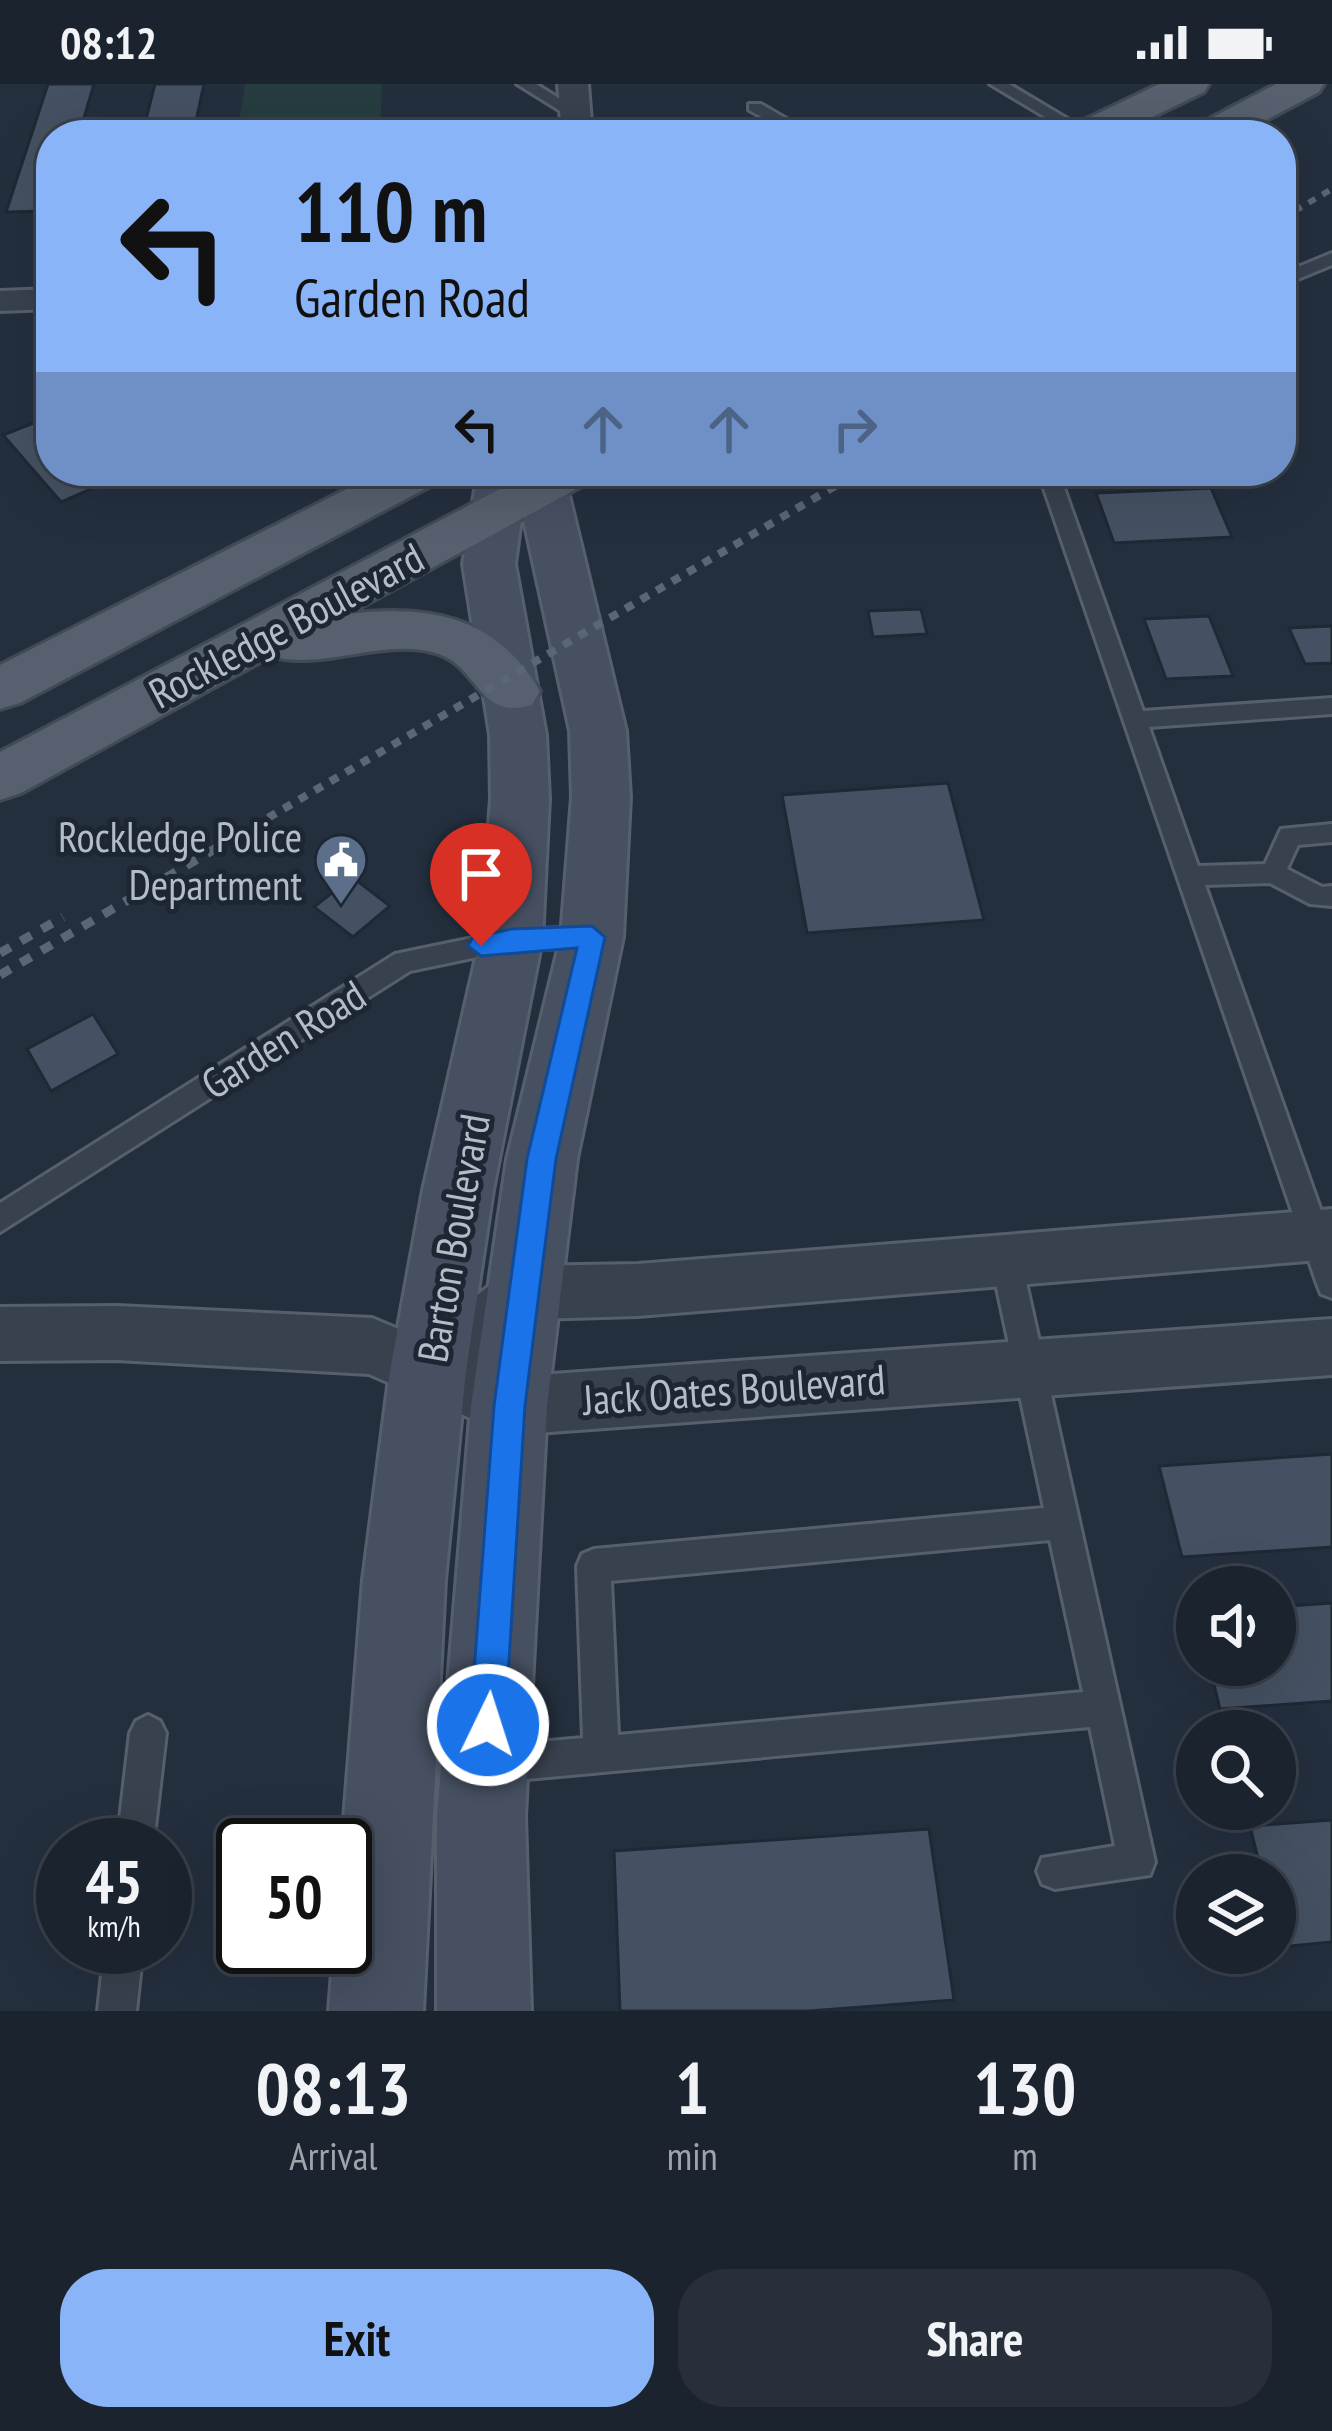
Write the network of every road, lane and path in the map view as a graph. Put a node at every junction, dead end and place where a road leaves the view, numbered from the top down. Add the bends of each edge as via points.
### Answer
1 (525, 84) edge
2 (1034, 84) edge
3 (1190, 84) edge
4 (1305, 84) edge
5 (1005, 89) edge
6 (755, 107) dead end
7 (575, 111) edge
8 (779, 120) edge
9 (1058, 120) edge
10 (1115, 120) edge
11 (1237, 120) edge
12 (1332, 258) edge
13 (1296, 274) edge
14 (36, 300) edge
15 (0, 302) edge
16 (392, 486) edge
17 (523, 486) edge
18 (528, 486) edge
19 (531, 486) edge
20 (1053, 486) edge
21 (248, 647) junction
22 (0, 689) edge
23 (512, 691) junction
24 (1332, 706) edge
25 (1135, 719) junction
26 (0, 778) edge
27 (1332, 832) edge
28 (1273, 872) junction
29 (1190, 876) junction
30 (1332, 896) edge
31 (592, 937) junction
32 (511, 940) junction
33 (0, 1219) edge
34 (1326, 1252) edge
35 (1006, 1261) junction
36 (524, 1293) junction
37 (0, 1334) edge
38 (1332, 1347) edge
39 (1029, 1368) junction
40 (428, 1371) junction
41 (509, 1406) junction
42 (1063, 1523) junction
43 (1104, 1708) junction
44 (148, 1733) dead end
45 (601, 1750) junction
46 (485, 1766) junction
47 (138, 1818) edge
48 (1055, 1871) dead end
49 (121, 1974) edge
50 (117, 2011) edge
51 (376, 2011) edge
52 (484, 2011) edge

1 - 7 lane
2 - 5 lane
3 - 10 main road
4 - 11 main road
5 - 9 lane
6 - 8 lane
12 - 13 lane
14 - 15 street
16 - 22 main road, Rockledge Boulevard
17 - 21 main road, Rockledge Boulevard
18 - 23 main road, Barton Boulevard via 489,564
19 - 31 main road, Barton Boulevard via 598,731
20 - 25 lane
21 - 23 main road via 379,629 423,632 482,655
21 - 26 main road, Rockledge Boulevard
23 - 32 main road, Barton Boulevard via 520,799
24 - 25 lane
25 - 29 lane
27 - 28 lane via 1290,836
28 - 29 lane
28 - 30 lane
29 - 34 lane
31 - 32 lane, Garden Road
31 - 36 main road, Barton Boulevard via 542,1159
32 - 33 lane, Garden Road via 404,962
32 - 40 main road, Barton Boulevard
34 - 35 street
35 - 36 street
35 - 39 lane
36 - 40 street
36 - 41 main road, Barton Boulevard
37 - 40 street, Jack Oates Boulevard via 372,1346
38 - 39 street, Jack Oates Boulevard
39 - 41 street, Jack Oates Boulevard
39 - 42 lane
40 - 41 street, Jack Oates Boulevard
40 - 51 main road, Barton Boulevard via 404,1580
41 - 46 main road, Barton Boulevard
42 - 43 lane
42 - 45 lane via 594,1566
43 - 45 lane
43 - 48 lane via 1137,1862
44 - 47 lane
45 - 46 lane
46 - 52 main road, Barton Boulevard
49 - 50 lane

